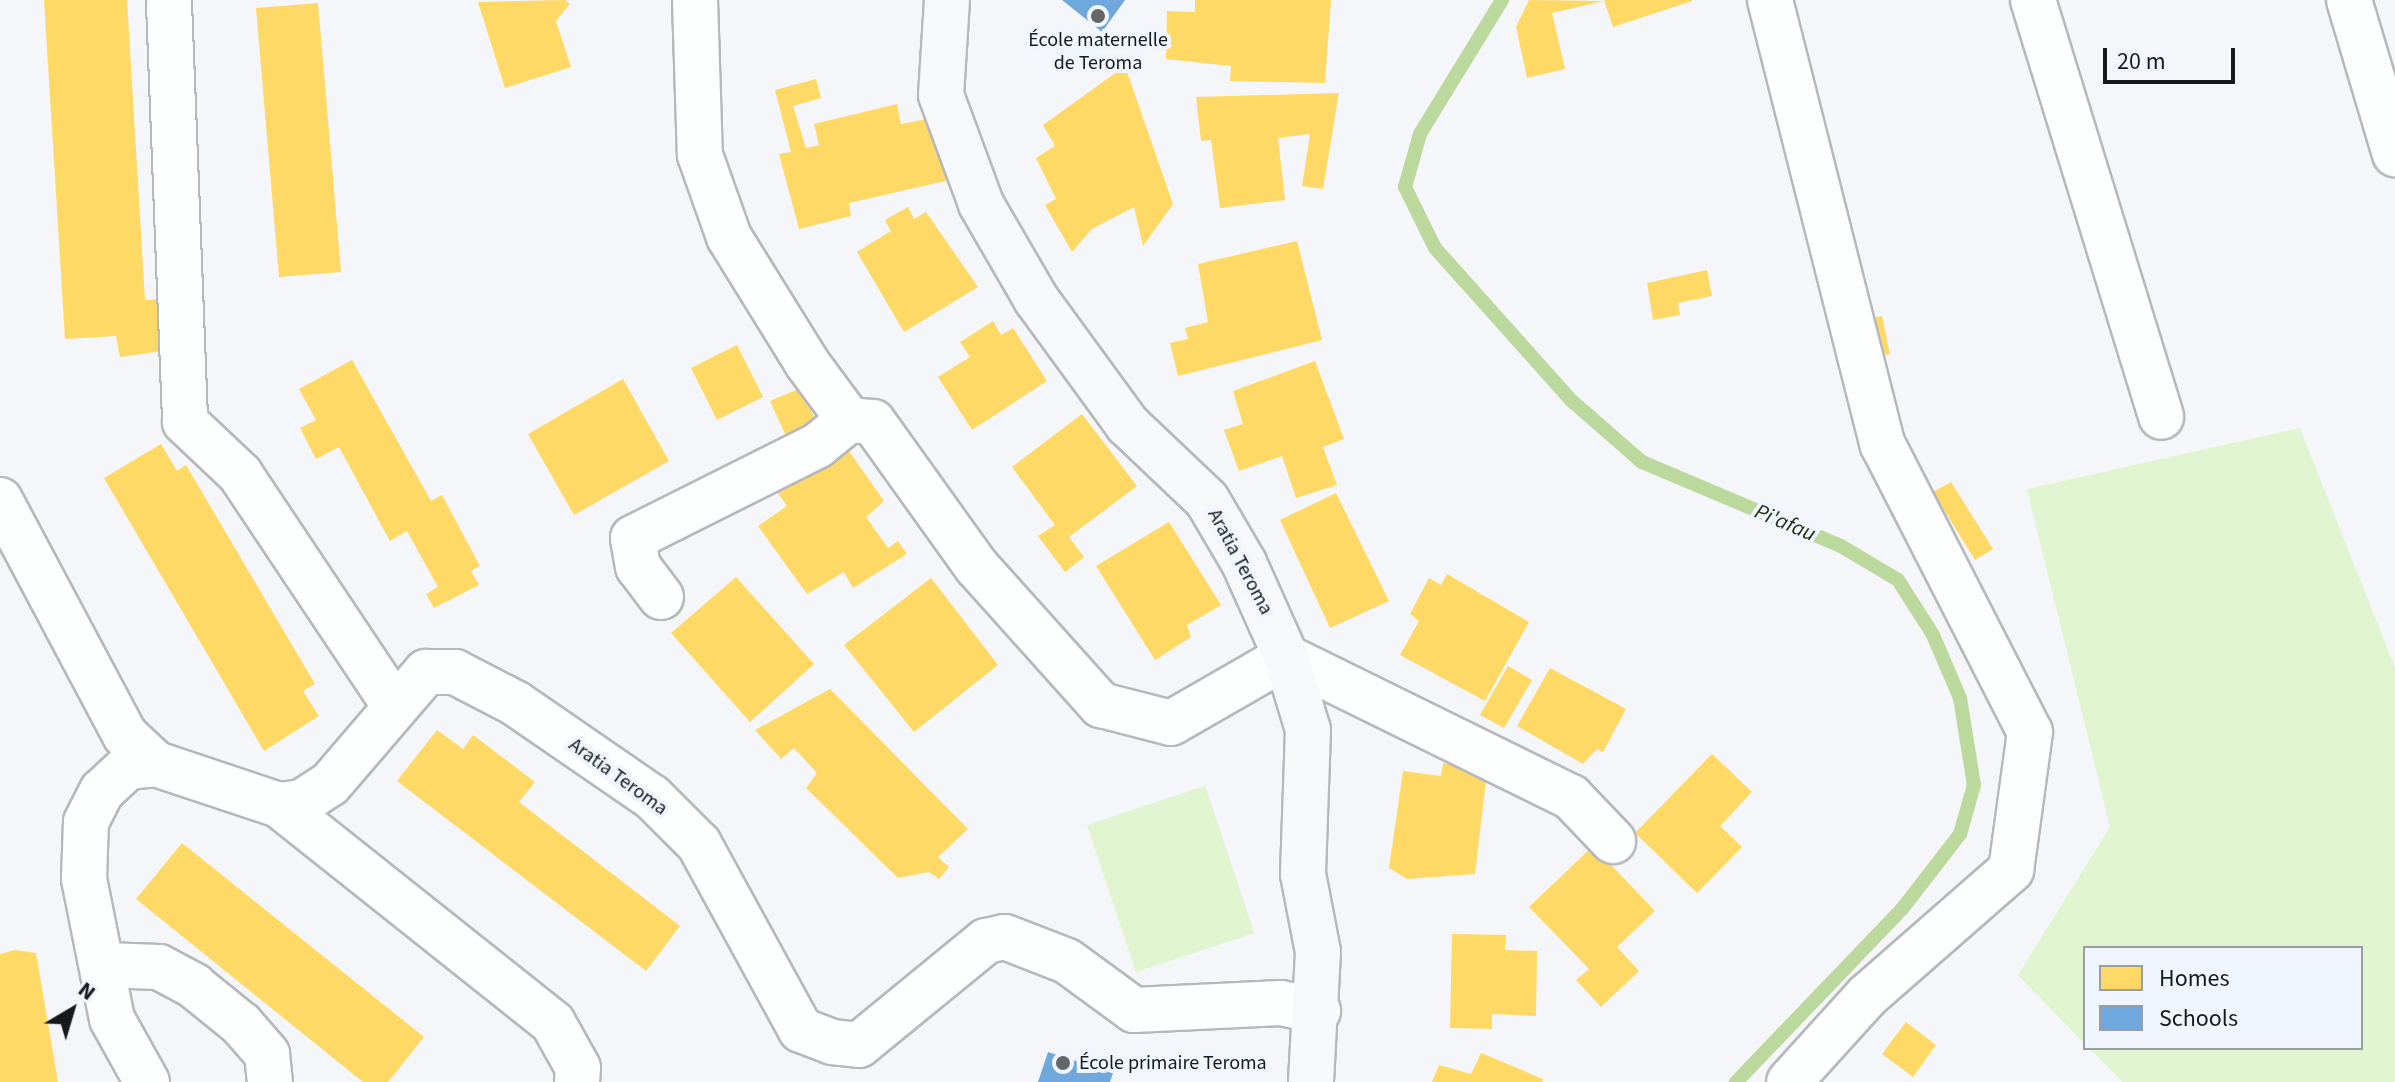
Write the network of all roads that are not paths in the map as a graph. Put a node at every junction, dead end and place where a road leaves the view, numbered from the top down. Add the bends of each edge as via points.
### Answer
1 (695, 0) edge
2 (947, 0) edge
3 (1770, 0) edge
4 (2033, 0) edge
5 (2349, 0) edge
6 (169, 3) dead end
7 (2395, 154) edge
8 (2161, 417) dead end
9 (849, 420) junction
10 (0, 500) edge
11 (661, 597) dead end
12 (1286, 657) junction
13 (394, 705) junction
14 (156, 764) junction
15 (279, 805) junction
16 (1613, 841) dead end
17 (105, 965) junction
18 (1318, 1011) junction
19 (147, 1082) edge
20 (270, 1082) edge
21 (577, 1082) edge
22 (1311, 1082) edge
23 (1789, 1082) edge

1 - 9 street via 700,155 724,223 807,363
2 - 12 main road, Aratia Teroma via 941,95 981,204 1036,299 1127,424 1207,500 1244,563
3 - 23 street via 1883,445 2030,732 2011,870 1867,996
4 - 8 street
5 - 7 street
6 - 13 street via 185,422 240,474
9 - 11 street via 817,446 633,538 638,567
9 - 12 street via 873,422 977,567 1101,705 1171,723
10 - 14 street via 125,735
12 - 16 street via 1571,797
12 - 18 main road, Aratia Teroma via 1308,730 1303,874 1318,952
13 - 15 street, Aratia Teroma via 330,784 302,802
13 - 18 street, Aratia Teroma via 426,672 455,672 515,703 652,797 699,844 801,1030 832,1042 859,1045 986,941 1005,937 1067,961 1134,1010 1281,1003
14 - 15 street
14 - 17 street via 128,767 102,791 86,822 84,879
15 - 21 street via 553,1023 578,1068
17 - 19 street via 112,1019
17 - 20 street via 159,967 194,986 241,1024 267,1054
18 - 22 main road, Aratia Teroma

